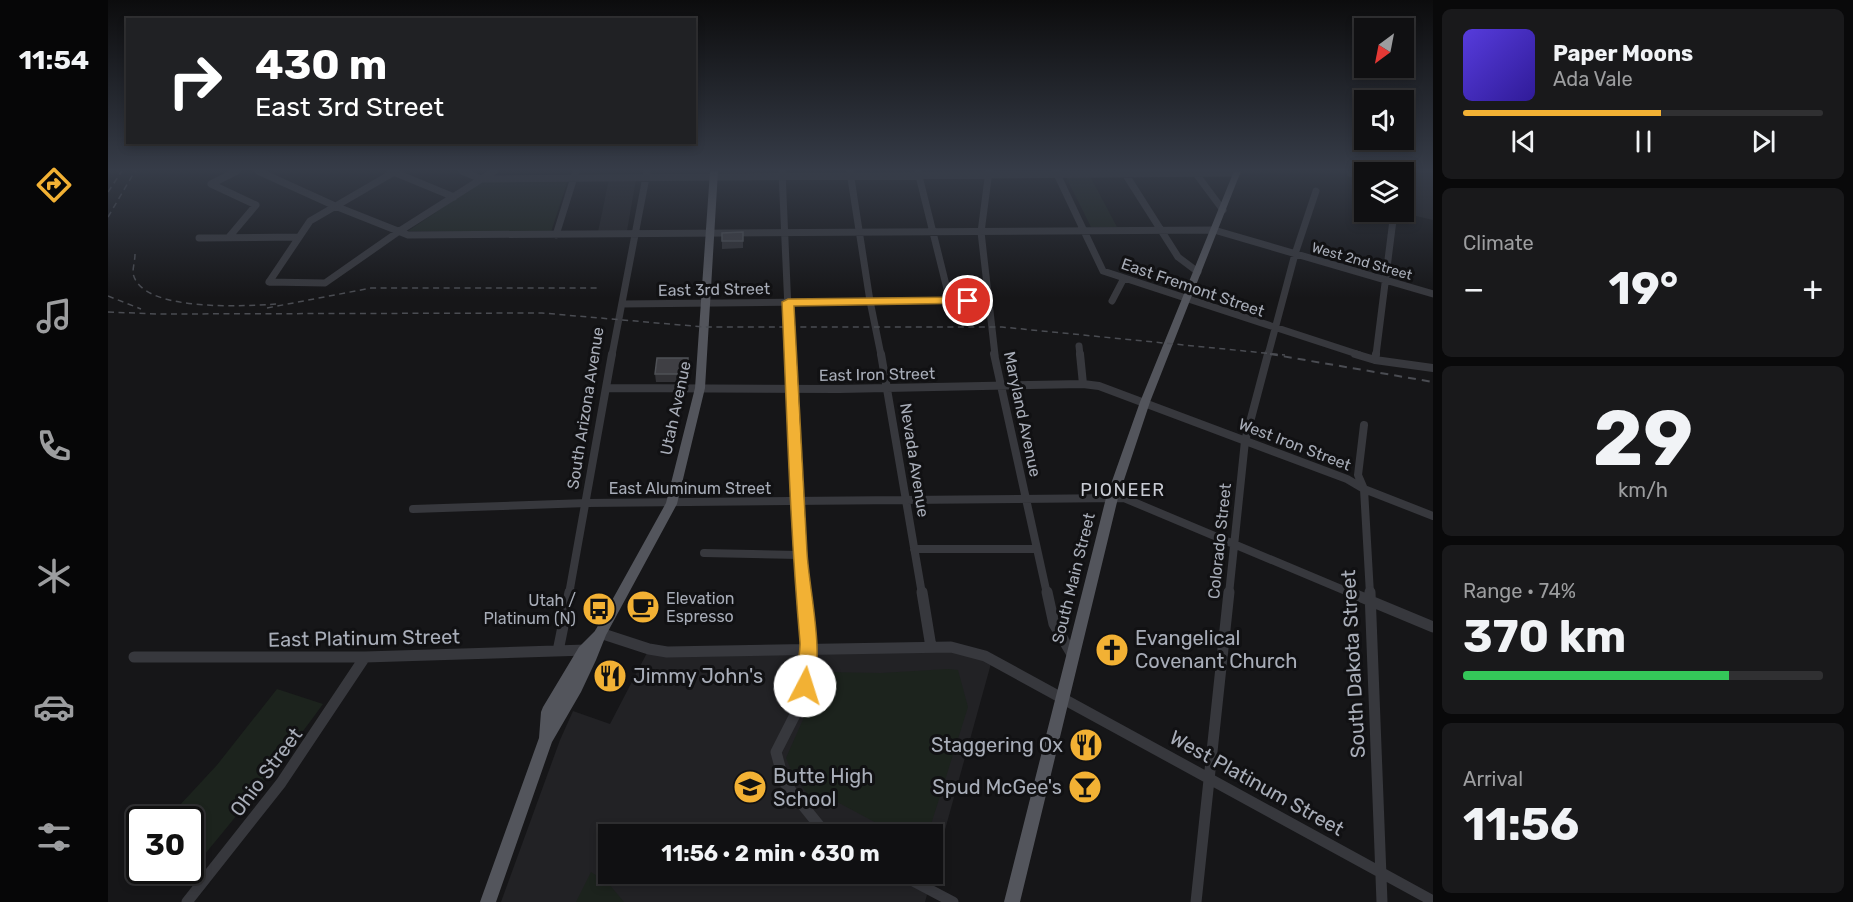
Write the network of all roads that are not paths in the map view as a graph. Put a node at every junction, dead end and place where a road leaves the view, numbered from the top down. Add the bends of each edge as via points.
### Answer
1 (249, 213) edge
2 (323, 213) edge
3 (352, 213) edge
4 (427, 213) edge
5 (562, 213) edge
6 (641, 213) edge
7 (712, 213) edge
8 (785, 213) edge
9 (857, 213) edge
10 (929, 213) edge
11 (984, 213) edge
12 (1075, 213) edge
13 (1150, 213) edge
14 (1222, 213) edge
15 (1309, 213) edge
16 (1392, 222) edge
17 (1161, 230) junction
18 (1214, 230) junction
19 (398, 232) junction
20 (981, 232) junction
21 (1084, 232) junction
22 (860, 233) junction
23 (934, 233) junction
24 (787, 234) junction
25 (555, 235) junction
26 (637, 235) junction
27 (711, 235) junction
28 (230, 237) junction
29 (299, 237) junction
30 (199, 238) dead end
31 (1295, 254) junction
32 (1198, 272) junction
33 (1124, 278) junction
34 (1383, 280) junction
35 (1433, 294) edge
36 (1187, 299) junction
37 (987, 300) junction
38 (950, 301) junction
39 (1112, 301) dead end
40 (788, 302) junction
41 (870, 302) junction
42 (706, 303) junction
43 (622, 304) junction
44 (1275, 329) junction
45 (1079, 346) dead end
46 (1375, 360) junction
47 (1433, 368) edge
48 (1083, 384) junction
49 (700, 387) junction
50 (888, 387) junction
51 (1000, 387) junction
52 (607, 388) junction
53 (793, 388) junction
54 (1145, 402) junction
55 (1364, 425) dead end
56 (1245, 441) junction
57 (1364, 489) junction
58 (1112, 498) junction
59 (1026, 500) junction
60 (798, 502) junction
61 (908, 502) junction
62 (587, 503) junction
63 (671, 504) junction
64 (412, 509) dead end
65 (1433, 516) edge
66 (1234, 545) junction
67 (914, 549) junction
68 (1036, 549) junction
69 (704, 554) dead end
70 (800, 555) junction
71 (1371, 602) junction
72 (1433, 627) edge
73 (600, 633) junction
74 (931, 647) junction
75 (808, 648) junction
76 (590, 650) junction
77 (558, 651) junction
78 (1073, 656) junction
79 (134, 657) dead end
80 (365, 657) junction
81 (1062, 700) junction
82 (546, 738) junction
83 (1208, 779) junction
84 (818, 824) edge
85 (1381, 873) junction
86 (919, 884) edge
87 (1433, 901) edge
88 (187, 902) edge
89 (488, 902) edge
90 (953, 902) edge
91 (1012, 902) edge
92 (1196, 902) edge
93 (1382, 902) edge

1 - 28 street
2 - 29 street via 310,221
3 - 19 street, West 2nd Street
4 - 19 street
5 - 25 street
6 - 26 street, South Arizona Avenue
7 - 27 main road, Utah Avenue
8 - 24 street
9 - 22 street, Nevada Avenue
10 - 23 street
11 - 20 street, Maryland Avenue
12 - 21 street
13 - 17 street
14 - 18 main road, South Main Street
15 - 31 street, Colorado Street
16 - 34 street
17 - 18 street, West 2nd Street
17 - 21 street, West 2nd Street
17 - 32 street via 1178,257
18 - 31 street, West 2nd Street
18 - 32 main road, South Main Street
19 - 25 street, West 2nd Street via 420,236
19 - 29 street via 325,283 269,282
20 - 21 street, West 2nd Street
20 - 23 street, West 2nd Street
20 - 37 street, Maryland Avenue
21 - 33 street, East Fremont Street via 1103,271
22 - 23 street, West 2nd Street
22 - 24 street, West 2nd Street
22 - 41 street, Nevada Avenue
23 - 38 street
24 - 27 street, West 2nd Street
24 - 40 street
25 - 26 street, West 2nd Street
26 - 27 street, West 2nd Street
26 - 43 street, South Arizona Avenue
27 - 42 main road, Utah Avenue
28 - 29 street
28 - 30 street
31 - 34 street, West 2nd Street
31 - 44 street, Colorado Street
32 - 36 main road, South Main Street
33 - 36 street, East Fremont Street
33 - 39 street
34 - 35 street, West 2nd Street
34 - 46 street
36 - 44 street, East Fremont Street
36 - 54 main road, South Main Street
37 - 38 street, East 3rd Street
37 - 51 street, Maryland Avenue
38 - 41 street, East 3rd Street
40 - 41 street, East 3rd Street
40 - 42 street, East 3rd Street
40 - 53 street
41 - 50 street, Nevada Avenue
42 - 43 street, East 3rd Street
42 - 49 main road, Utah Avenue
43 - 52 street, South Arizona Avenue
44 - 46 street, East Fremont Street
44 - 56 street, Colorado Street
45 - 48 street
46 - 47 street, East Fremont Street
48 - 51 street, East Iron Street
48 - 54 street, East Iron Street
49 - 52 street, East Iron Street
49 - 53 street, East Iron Street
49 - 63 main road, Utah Avenue
50 - 51 street, East Iron Street
50 - 53 street, East Iron Street
50 - 61 street, Nevada Avenue
51 - 59 street, Maryland Avenue
52 - 62 street, South Arizona Avenue
53 - 60 street
54 - 56 street, West Iron Street
54 - 58 main road, South Main Street
55 - 57 street, South Dakota Street via 1358,475
56 - 57 street, West Iron Street
56 - 66 street, Colorado Street
57 - 65 street, West Iron Street
57 - 71 street, South Dakota Street
58 - 59 street, East Aluminum Street
58 - 66 street, East Aluminum Street via 1124,498
58 - 78 main road, South Main Street
59 - 61 street, East Aluminum Street
59 - 68 street, Maryland Avenue
60 - 61 street, East Aluminum Street
60 - 63 street, East Aluminum Street
60 - 70 street
61 - 67 street, Nevada Avenue
62 - 63 street, East Aluminum Street
62 - 64 street, East Aluminum Street
62 - 77 street, South Arizona Avenue
63 - 73 main road, Utah Avenue
66 - 71 street, East Aluminum Street
66 - 83 street, Colorado Street
67 - 68 street
67 - 74 street, Nevada Avenue
68 - 78 street, Maryland Avenue via 1054,624
69 - 70 street
70 - 75 street
71 - 72 street, East Aluminum Street
71 - 85 street, South Dakota Street
73 - 75 street via 667,651
73 - 76 main road, Utah Avenue
74 - 75 street
74 - 81 street via 951,647 985,656
75 - 84 street via 803,699 776,752 784,782
76 - 77 street, East Platinum Street
76 - 82 main road, Utah Avenue via 569,700
76 - 82 main road, Utah Avenue via 548,712
77 - 80 street, East Platinum Street
78 - 81 main road, South Main Street
79 - 80 street, East Platinum Street
80 - 88 street, Ohio Street via 326,723
81 - 83 street, West Platinum Street
81 - 91 main road, South Main Street
82 - 89 main road
83 - 85 street, West Platinum Street
83 - 92 street, Colorado Street
85 - 87 street, West Platinum Street
85 - 93 street, South Dakota Street
86 - 90 street

